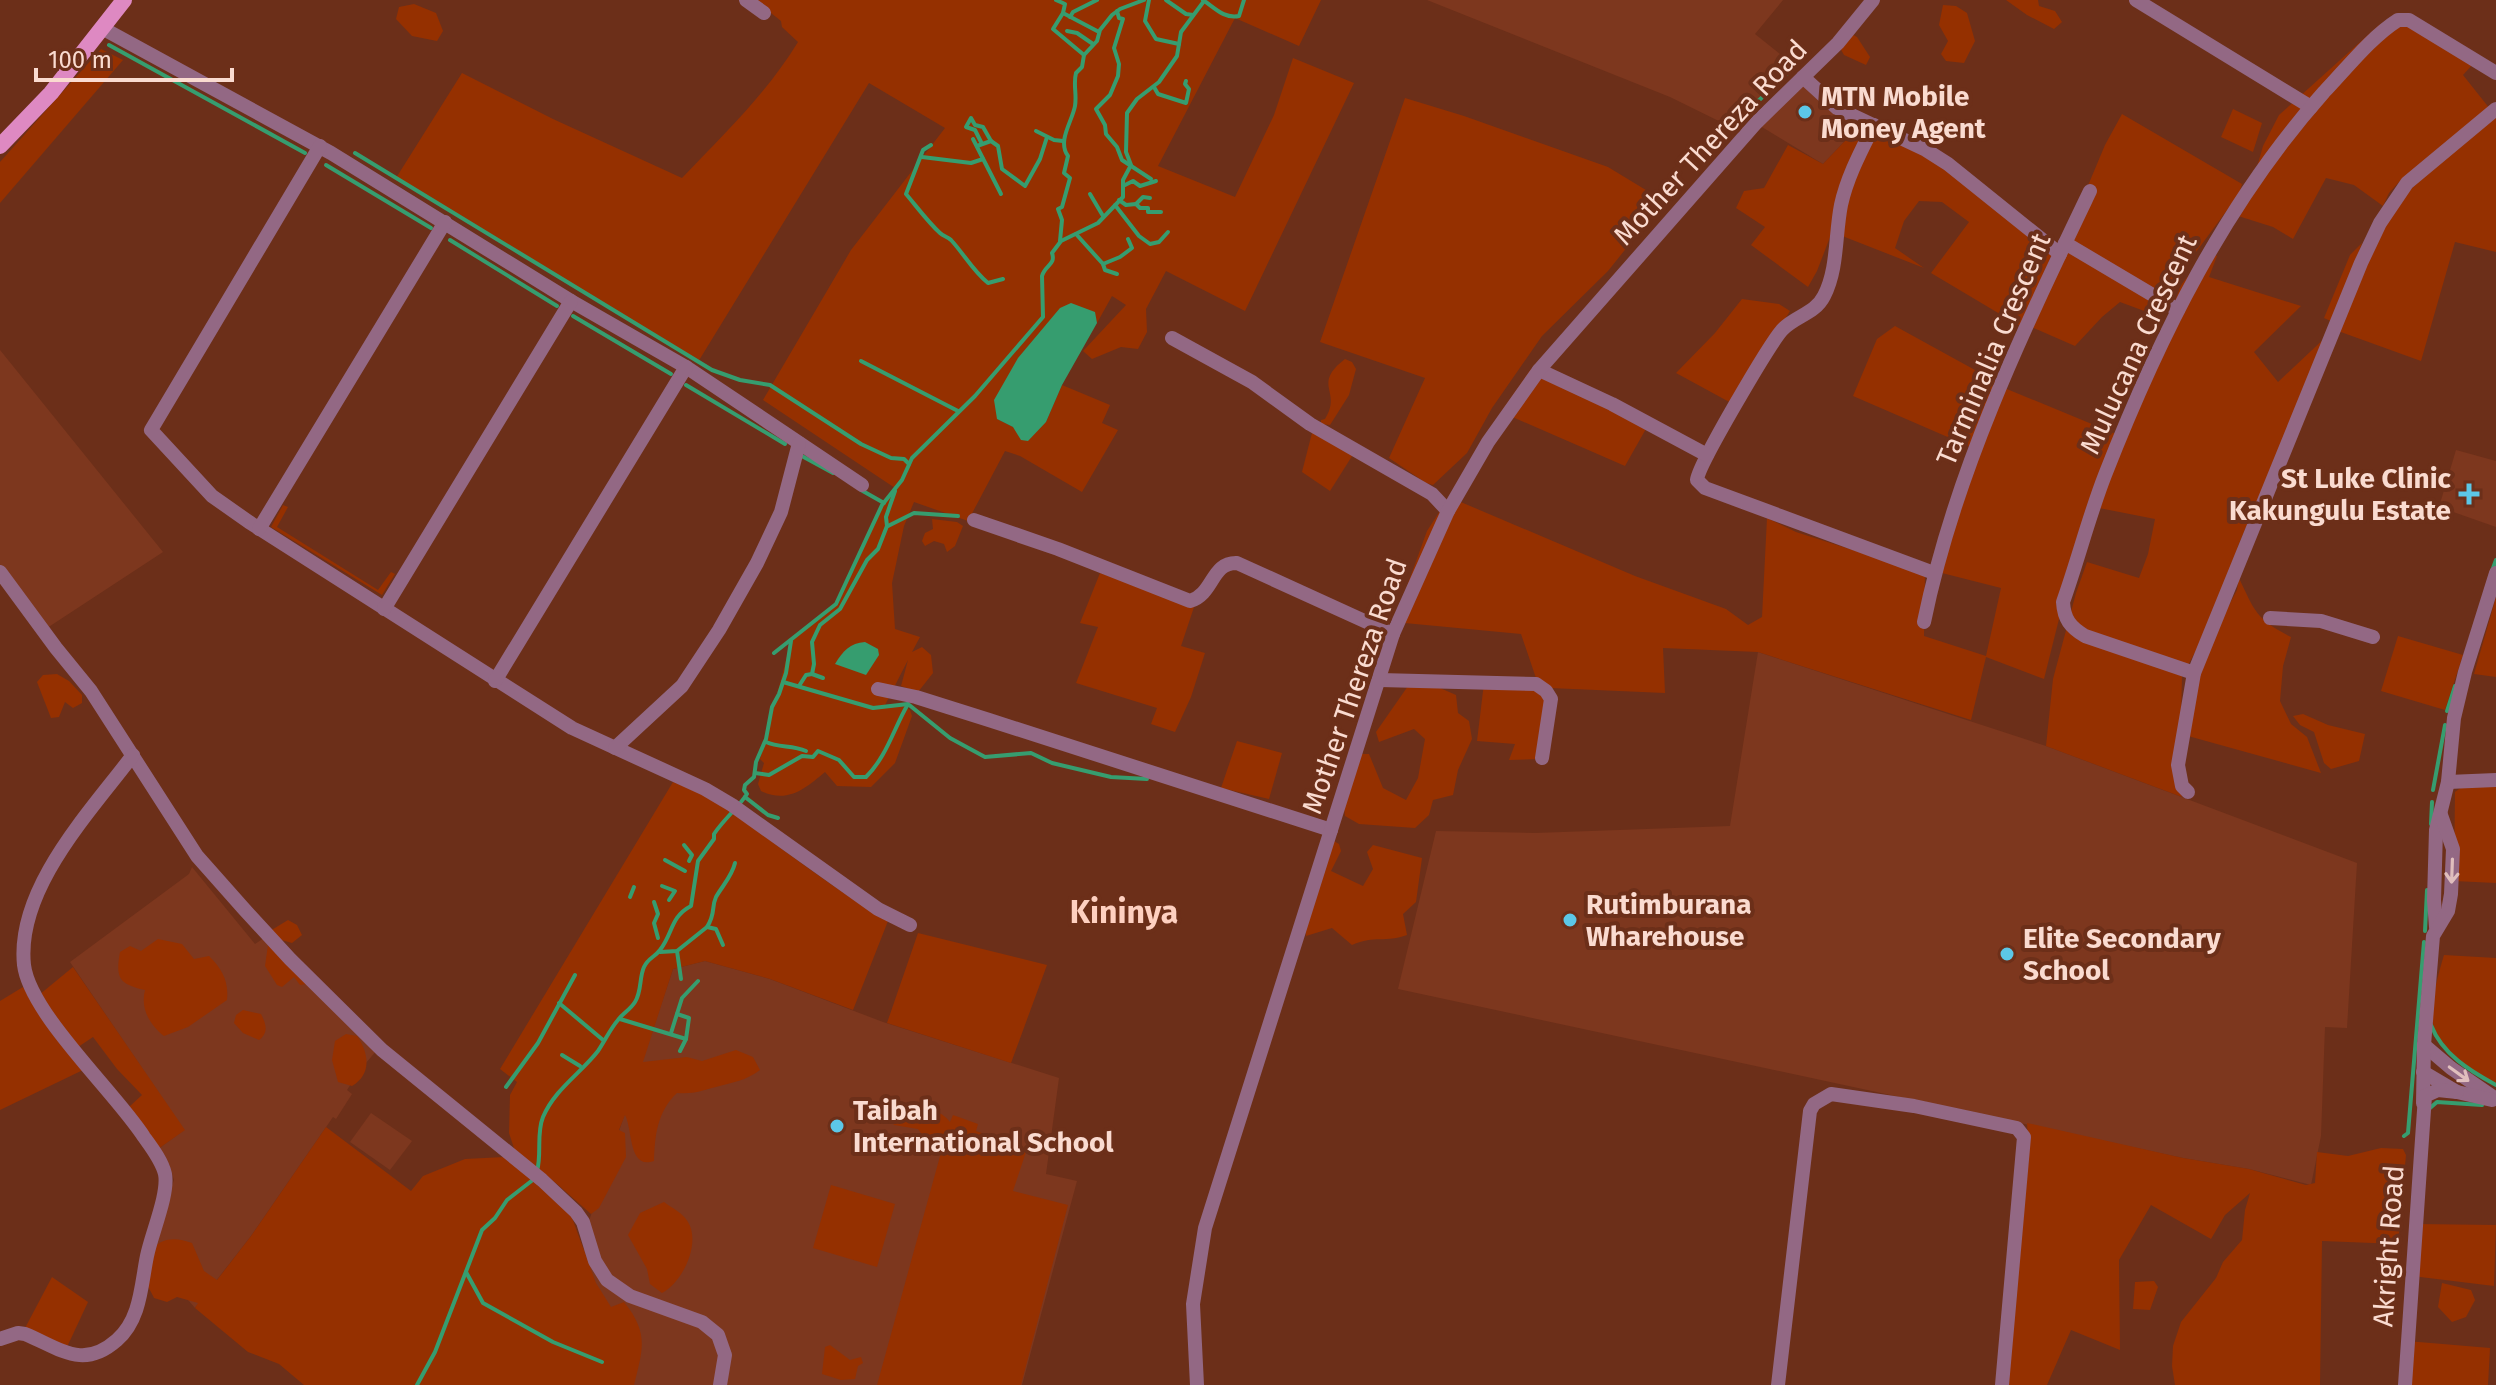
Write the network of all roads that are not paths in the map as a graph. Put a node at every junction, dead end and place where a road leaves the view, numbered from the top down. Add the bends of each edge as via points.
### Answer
1 (124, 0) edge
2 (746, 0) edge
3 (1873, 0) edge
4 (2136, 0) edge
5 (764, 13) dead end
6 (102, 28) junction
7 (2496, 73) edge
8 (1803, 77) junction
9 (2311, 107) junction
10 (2496, 109) edge
11 (1874, 125) junction
12 (0, 146) edge
13 (320, 146) junction
14 (2090, 191) dead end
15 (445, 222) junction
16 (2062, 248) junction
17 (571, 301) junction
18 (2178, 310) junction
19 (1172, 338) dead end
20 (686, 367) junction
21 (1539, 370) junction
22 (799, 443) junction
23 (1707, 455) junction
24 (862, 485) dead end
25 (1448, 511) junction
26 (974, 520) dead end
27 (259, 529) junction
28 (0, 572) edge
29 (1934, 573) junction
30 (2496, 573) edge
31 (2491, 606) edge
32 (384, 609) junction
33 (2270, 618) dead end
34 (1924, 622) dead end
35 (1393, 634) junction
36 (2373, 637) dead end
37 (2194, 673) junction
38 (1380, 680) junction
39 (495, 681) junction
40 (878, 689) dead end
41 (615, 748) junction
42 (133, 755) junction
43 (1542, 758) dead end
44 (2496, 780) edge
45 (2448, 782) junction
46 (2188, 792) dead end
47 (1331, 830) junction
48 (910, 925) dead end
49 (2424, 1045) junction
50 (2423, 1072) junction
51 (2457, 1092) junction
52 (2496, 1099) edge
53 (2423, 1111) junction
54 (0, 1339) edge
55 (720, 1385) edge
56 (1197, 1385) edge
57 (1778, 1385) edge
58 (2002, 1385) edge
59 (2405, 1385) edge

1 - 6 main road
2 - 5 street
3 - 8 street, Mother Thereza Road
4 - 9 street
6 - 12 main road
6 - 13 street
7 - 9 street, Mulucana Crescent via 2409,20 2398,20
8 - 11 street via 1837,108
8 - 21 street, Mother Thereza Road via 1756,123
9 - 18 street, Mulucana Crescent via 2253,182
10 - 37 street via 2407,183 2380,223
11 - 16 street via 1948,164
11 - 23 street via 1841,205 1826,294 1819,305 1781,331
13 - 15 street
13 - 27 street via 151,430 212,496
14 - 16 street, Tarminalia Crescent
15 - 17 street
15 - 27 street
16 - 18 street
16 - 29 street, Tarminalia Crescent via 1990,409
17 - 20 street
17 - 32 street
18 - 37 street, Mulucana Crescent via 2104,477 2063,612 2071,628 2085,636
19 - 25 street via 1432,494
20 - 22 street
20 - 39 street
21 - 23 street
21 - 25 street, Mother Thereza Road
22 - 24 street
22 - 41 street via 781,512 719,630 682,686
23 - 29 street via 1697,476 1699,485
25 - 35 street, Mother Thereza Road
26 - 35 street via 1190,601 1204,595 1220,567 1237,563
27 - 32 street
28 - 42 street
29 - 34 street, Tarminalia Crescent
30 - 31 street
31 - 45 street via 2465,672
32 - 39 street
33 - 36 street via 2321,621
35 - 38 street, Mother Thereza Road
37 - 46 street via 2178,765
38 - 43 street via 1536,684 1551,699
38 - 47 street, Mother Thereza Road
39 - 41 street
40 - 47 street
41 - 48 street via 732,805 878,909
42 - 54 street via 41,882 28,921 24,965 32,991 50,1018 137,1126 166,1177 137,1310 120,1337 101,1353 80,1357 18,1333
42 - 55 street via 197,856 290,959 382,1050 542,1180 583,1222 607,1280 630,1296 702,1322 718,1335 725,1355
44 - 45 street
45 - 49 street, Akright Road via 2436,830 2436,927
47 - 56 street, Mother Thereza Road via 1205,1228 1193,1304
49 - 50 street, Akright Road
49 -> 52 street
50 - 51 street
50 - 53 street, Akright Road
51 - 52 street
51 - 53 street via 2430,1092
53 - 59 street, Akright Road
57 - 58 street via 1810,1111 1831,1094 2017,1128 2024,1137

